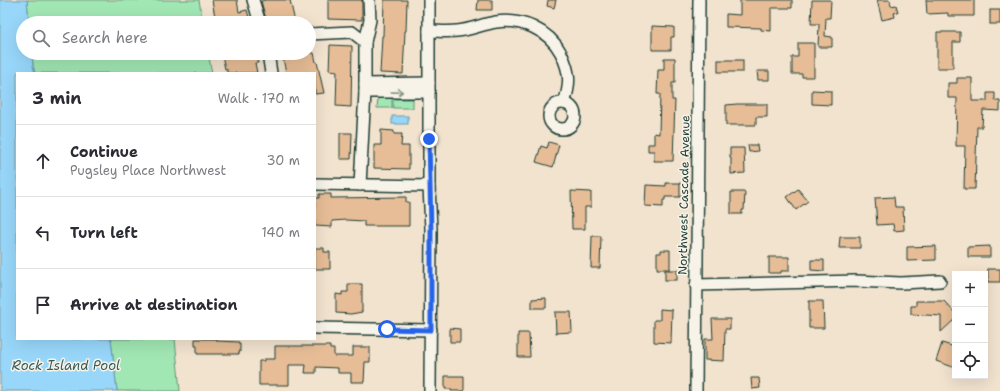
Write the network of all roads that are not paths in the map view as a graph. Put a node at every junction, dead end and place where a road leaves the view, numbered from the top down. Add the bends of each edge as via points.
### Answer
1 (253, 0) edge
2 (369, 0) edge
3 (429, 0) edge
4 (699, 0) edge
5 (258, 16) edge
6 (429, 31) junction
7 (316, 34) edge
8 (365, 42) junction
9 (269, 60) edge
10 (271, 72) edge
11 (429, 87) junction
12 (365, 88) junction
13 (564, 103) dead end
14 (316, 184) edge
15 (360, 185) junction
16 (429, 186) junction
17 (940, 281) dead end
18 (696, 285) junction
19 (316, 328) edge
20 (431, 330) junction
21 (430, 391) edge
22 (696, 391) edge

1 - 5 street
2 - 8 street via 370,20
3 - 6 street
4 - 18 street, Northwest Cascade Avenue
6 - 11 street
6 - 13 street via 457,31 497,22 517,22 534,28 547,36 558,48 567,65 570,81
7 - 8 street via 352,32
8 - 12 street
9 - 10 street
11 - 12 street
11 - 16 street
12 - 15 street
14 - 15 street
15 - 16 street
16 - 20 street
17 - 18 street
18 - 22 street, Northwest Cascade Avenue
19 - 20 street
20 - 21 street

